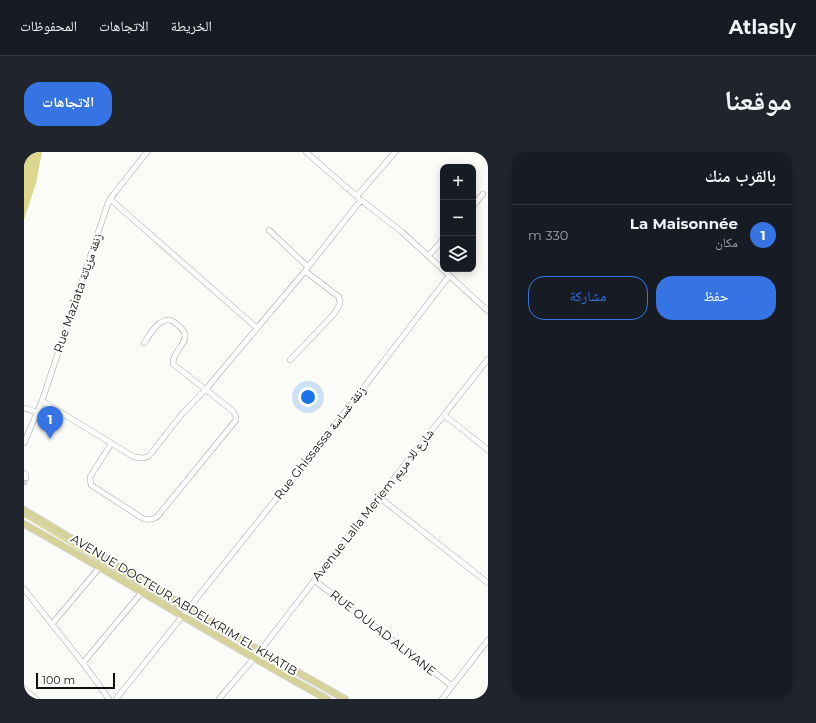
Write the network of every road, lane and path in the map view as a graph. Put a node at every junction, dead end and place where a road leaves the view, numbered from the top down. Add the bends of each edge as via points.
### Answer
1 (147, 152) edge
2 (306, 152) edge
3 (395, 152) edge
4 (483, 194) dead end
5 (357, 196) junction
6 (110, 199) junction
7 (361, 200) junction
8 (476, 202) edge
9 (269, 230) dead end
10 (440, 243) edge
11 (428, 256) junction
12 (307, 269) junction
13 (449, 276) junction
14 (488, 311) edge
15 (257, 328) junction
16 (144, 343) dead end
17 (488, 359) edge
18 (290, 360) dead end
19 (206, 389) junction
20 (42, 401) junction
21 (24, 408) edge
22 (37, 412) junction
23 (444, 415) junction
24 (24, 443) edge
25 (111, 444) junction
26 (488, 450) edge
27 (379, 497) junction
28 (24, 510) edge
29 (24, 524) edge
30 (100, 567) junction
31 (314, 580) junction
32 (488, 583) edge
33 (24, 589) edge
34 (142, 592) junction
35 (189, 609) junction
36 (183, 616) junction
37 (52, 624) junction
38 (488, 640) edge
39 (260, 652) junction
40 (254, 659) junction
41 (83, 663) junction
42 (452, 686) junction
43 (24, 689) edge
44 (36, 699) edge
45 (109, 699) edge
46 (116, 699) edge
47 (219, 699) edge
48 (327, 699) edge
49 (345, 699) edge
50 (442, 699) edge

1 - 6 street, Rue Maziata زنقة مزياتة
2 - 5 street
3 - 5 street
4 - 8 street
5 - 7 street
6 - 15 street
6 - 20 street, Rue Maziata زنقة مزياتة
7 - 11 street
7 - 12 street
9 - 12 street
10 - 11 street
11 - 13 street
12 - 15 street
12 - 18 street via 339,297 340,304 334,314
13 - 14 street
13 - 35 street, Rue Ghissassa زنقة غساسة
15 - 19 street
16 - 19 street via 159,323 173,321 184,330 185,337 173,359 173,364
17 - 23 street, Avenue Lalla Meriem شارع للا مريم
19 - 25 street via 182,414 149,456 134,457
19 - 25 street via 233,411 236,420 153,520 142,518 91,485 90,477
20 - 22 street, Rue Maziata زنقة مزياتة
20 - 25 street
21 - 22 street
22 - 24 street, Rue Maziata زنقة مزياتة
23 - 26 street
23 - 27 street, Avenue Lalla Meriem شارع للا مريم
27 - 31 street, Avenue Lalla Meriem شارع للا مريم
27 - 32 street
28 - 35 main road, AVENUE DOCTEUR ABDELKRIM EL KHATIB
29 - 30 main road, AVENUE DOCTEUR ABDELKRIM EL KHATIB
30 - 34 main road, AVENUE DOCTEUR ABDELKRIM EL KHATIB
30 - 37 street
31 - 39 street, Avenue Lalla Meriem شارع للا مريم
31 - 42 street, RUE OULAD ALIYANE
33 - 37 street
34 - 36 main road, AVENUE DOCTEUR ABDELKRIM EL KHATIB
34 - 41 street
35 - 36 street, Rue Ghissassa زنقة غساسة
35 - 39 main road, AVENUE DOCTEUR ABDELKRIM EL KHATIB
36 - 40 main road, AVENUE DOCTEUR ABDELKRIM EL KHATIB
36 - 46 street, Rue Ghissassa زنقة غساسة
37 - 41 street
38 - 42 street
39 - 40 street, Avenue Lalla Meriem شارع للا مريم
39 - 49 main road, AVENUE DOCTEUR ABDELKRIM EL KHATIB
40 - 47 street, Avenue Lalla Meriem شارع للا مريم
40 - 48 main road, AVENUE DOCTEUR ABDELKRIM EL KHATIB
41 - 45 street
42 - 50 street
43 - 44 street

